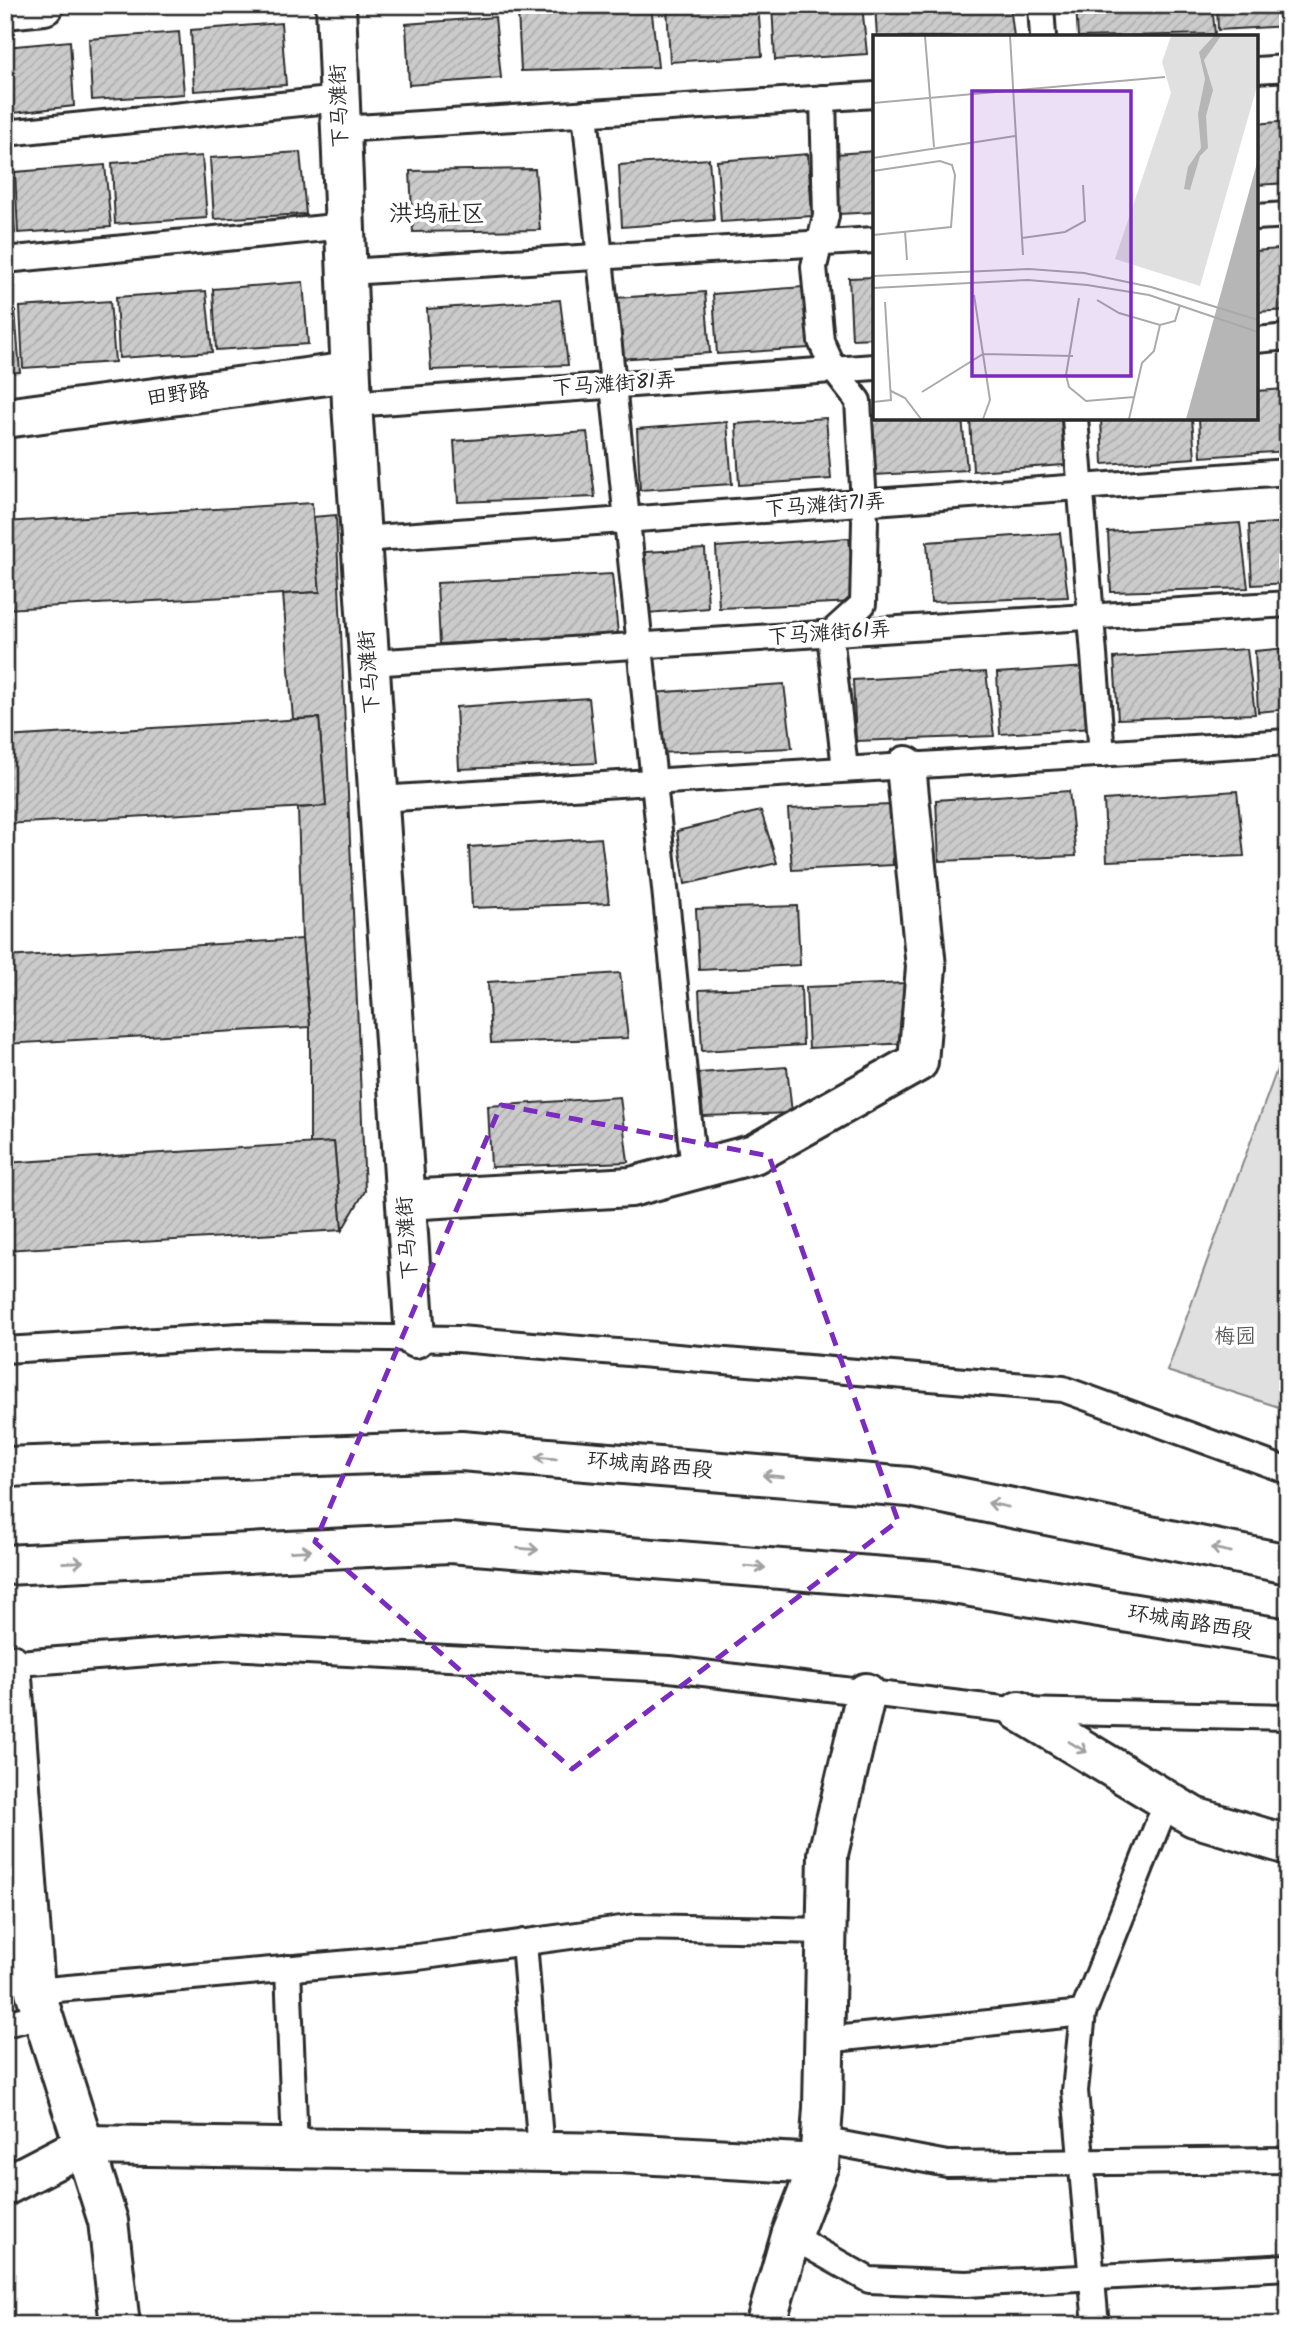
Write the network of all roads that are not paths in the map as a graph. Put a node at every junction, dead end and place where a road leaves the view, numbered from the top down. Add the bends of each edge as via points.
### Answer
1 (44, 5) edge
2 (336, 5) edge
3 (1041, 5) edge
4 (5, 9) edge
5 (1044, 35) edge
6 (1288, 68) edge
7 (1258, 70) edge
8 (873, 94) edge
9 (823, 98) junction
10 (341, 113) junction
11 (585, 113) junction
12 (5, 133) edge
13 (1288, 215) edge
14 (1258, 217) edge
15 (345, 226) junction
16 (873, 240) edge
17 (820, 243) junction
18 (600, 257) junction
19 (5, 260) edge
20 (347, 272) junction
21 (1288, 337) edge
22 (1258, 340) edge
23 (873, 367) edge
24 (834, 370) junction
25 (613, 385) junction
26 (351, 388) junction
27 (5, 418) edge
28 (1075, 420) edge
29 (1288, 472) edge
30 (1080, 487) junction
31 (864, 503) junction
32 (626, 520) junction
33 (362, 540) junction
34 (1288, 604) edge
35 (1091, 617) junction
36 (830, 634) junction
37 (640, 645) junction
38 (369, 663) junction
39 (1288, 743) edge
40 (1102, 754) junction
41 (906, 766) junction
42 (845, 769) junction
43 (653, 781) junction
44 (379, 799) junction
45 (694, 1170) junction
46 (405, 1200) junction
47 (415, 1338) junction
48 (5, 1350) edge
49 (5, 1467) edge
50 (1288, 1471) edge
51 (1288, 1564) edge
52 (5, 1565) edge
53 (1288, 1639) edge
54 (8, 1664) edge
55 (866, 1693) junction
56 (1019, 1711) junction
57 (1288, 1717) edge
58 (1167, 1801) junction
59 (1288, 1845) edge
60 (18, 1914) edge
61 (827, 1931) junction
62 (524, 1942) junction
63 (288, 1968) junction
64 (39, 2003) junction
65 (1083, 2013) junction
66 (5, 2024) edge
67 (825, 2040) junction
68 (84, 2145) junction
69 (295, 2148) junction
70 (541, 2152) junction
71 (820, 2152) junction
72 (1288, 2160) edge
73 (1082, 2162) junction
74 (5, 2186) edge
75 (791, 2235) junction
76 (1288, 2267) edge
77 (1092, 2278) junction
78 (120, 2325) edge
79 (768, 2325) edge
80 (1096, 2325) edge

1 - 4 street
2 - 10 street, 下马滩街
3 - 5 lane
6 - 7 lane
8 - 9 lane
9 - 11 lane
9 - 17 lane via 826,216
10 - 11 lane
10 - 12 lane
10 - 15 street, 下马滩街
11 - 18 lane
13 - 14 lane
15 - 19 lane
15 - 20 street, 下马滩街
16 - 17 lane
17 - 18 lane
17 - 24 lane via 814,267 821,341
18 - 20 lane
18 - 25 lane
20 - 26 street, 下马滩街
21 - 22 lane
23 - 24 lane, 下马滩街81弄
24 - 25 lane, 下马滩街81弄
24 - 31 lane via 858,401
25 - 26 lane, 下马滩街81弄
25 - 32 lane
26 - 27 street, 田野路
26 - 33 street, 下马滩街
28 - 30 lane
29 - 30 lane, 下马滩街71弄
30 - 31 lane, 下马滩街71弄
30 - 35 lane
31 - 32 lane, 下马滩街71弄
31 - 36 lane via 863,604
32 - 33 lane, 下马滩街71弄
32 - 37 lane
33 - 38 street, 下马滩街
34 - 35 lane, 下马滩街61弄
35 - 36 lane, 下马滩街61弄
35 - 40 lane
36 - 37 lane, 下马滩街61弄
36 - 42 lane
37 - 38 lane, 下马滩街61弄
37 - 43 lane
38 - 44 street, 下马滩街
39 - 40 lane
40 - 41 lane
41 - 42 lane
41 - 45 street via 926,967 918,1062 754,1154
42 - 43 lane
43 - 44 lane
43 - 45 lane
44 - 46 street, 下马滩街
45 - 46 street via 631,1186
46 - 47 street, 下马滩街
47 - 48 lane via 240,1336
47 - 50 lane via 1063,1389
51 -> 49 street, 环城南路西段 via 909,1487 461,1451
52 -> 53 street, 环城南路西段 via 450,1543 935,1581
54 - 55 lane via 228,1647 670,1669
54 - 60 street
55 - 56 lane
55 - 61 street via 828,1854
56 - 57 lane
56 -> 58 street
58 - 59 street via 1194,1817
58 - 65 lane
60 - 64 street
61 - 62 lane via 636,1927
61 - 67 street
62 - 63 lane
62 - 70 lane
63 - 64 lane
63 - 69 lane
64 - 66 lane
64 - 68 street
65 - 67 lane
65 - 73 lane via 1075,2091
67 - 71 street
68 - 69 street
68 - 74 street
68 - 78 street via 108,2221
69 - 70 street
70 - 71 street
71 - 73 lane via 947,2164
71 - 75 street
72 - 73 lane
73 - 77 lane
75 - 77 lane via 869,2280 966,2284
75 - 79 street
76 - 77 lane
77 - 80 lane

